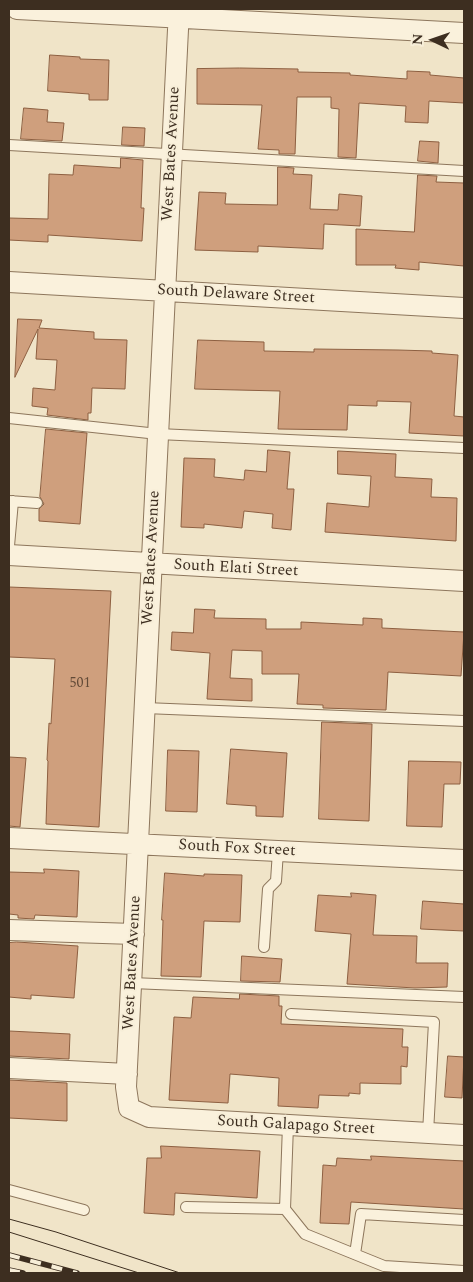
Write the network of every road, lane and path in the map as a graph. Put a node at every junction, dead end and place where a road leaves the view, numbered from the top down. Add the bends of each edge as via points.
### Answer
1 (17, 9) edge
2 (179, 13) edge
3 (464, 33) edge
4 (9, 145) edge
5 (172, 153) junction
6 (464, 170) edge
7 (9, 282) edge
8 (166, 291) junction
9 (464, 308) edge
10 (9, 418) edge
11 (158, 434) junction
12 (464, 448) edge
13 (11, 501) edge
14 (37, 503) dead end
15 (9, 546) edge
16 (9, 555) edge
17 (152, 564) junction
18 (464, 581) edge
19 (145, 708) junction
20 (464, 722) edge
21 (9, 838) edge
22 (138, 844) junction
23 (278, 851) junction
24 (464, 860) edge
25 (9, 930) edge
26 (134, 934) junction
27 (264, 948) dead end
28 (132, 984) junction
29 (464, 997) edge
30 (291, 1014) dead end
31 (9, 1068) edge
32 (127, 1074) junction
33 (129, 1108) joint
34 (288, 1125) junction
35 (428, 1133) junction
36 (464, 1135) edge
37 (9, 1190) edge
38 (186, 1207) dead end
39 (285, 1209) junction
40 (84, 1210) dead end
41 (464, 1220) edge
42 (355, 1254) junction
43 (464, 1271) edge

1 - 2 street
2 - 3 street
2 - 5 street, West Bates Avenue
4 - 5 lane
5 - 6 lane
5 - 8 street, West Bates Avenue
7 - 8 street, South Delaware Street
8 - 9 street, South Delaware Street
8 - 11 street, West Bates Avenue
10 - 11 lane
11 - 12 lane
11 - 17 street, West Bates Avenue
13 - 14 lane
13 - 15 lane
16 - 17 street, South Elati Street
17 - 18 street, South Elati Street
17 - 19 street, West Bates Avenue
19 - 20 lane
19 - 22 street, West Bates Avenue
21 - 22 street, South Fox Street
22 - 23 street, South Fox Street
22 - 26 street, West Bates Avenue
23 - 24 street, South Fox Street
23 - 27 lane via 276,881 268,890
25 - 26 street
26 - 28 street, West Bates Avenue
28 - 29 lane
28 - 32 street, West Bates Avenue
30 - 35 lane via 434,1022
31 - 32 street
32 - 33 street, West Bates Avenue
33 - 34 street, South Galapago Street via 149,1117
34 - 35 street, South Galapago Street
34 - 39 lane
35 - 36 street, South Galapago Street
37 - 40 lane
38 - 39 lane
39 - 42 lane via 305,1234
41 - 42 lane via 361,1214
42 - 43 lane via 384,1266

